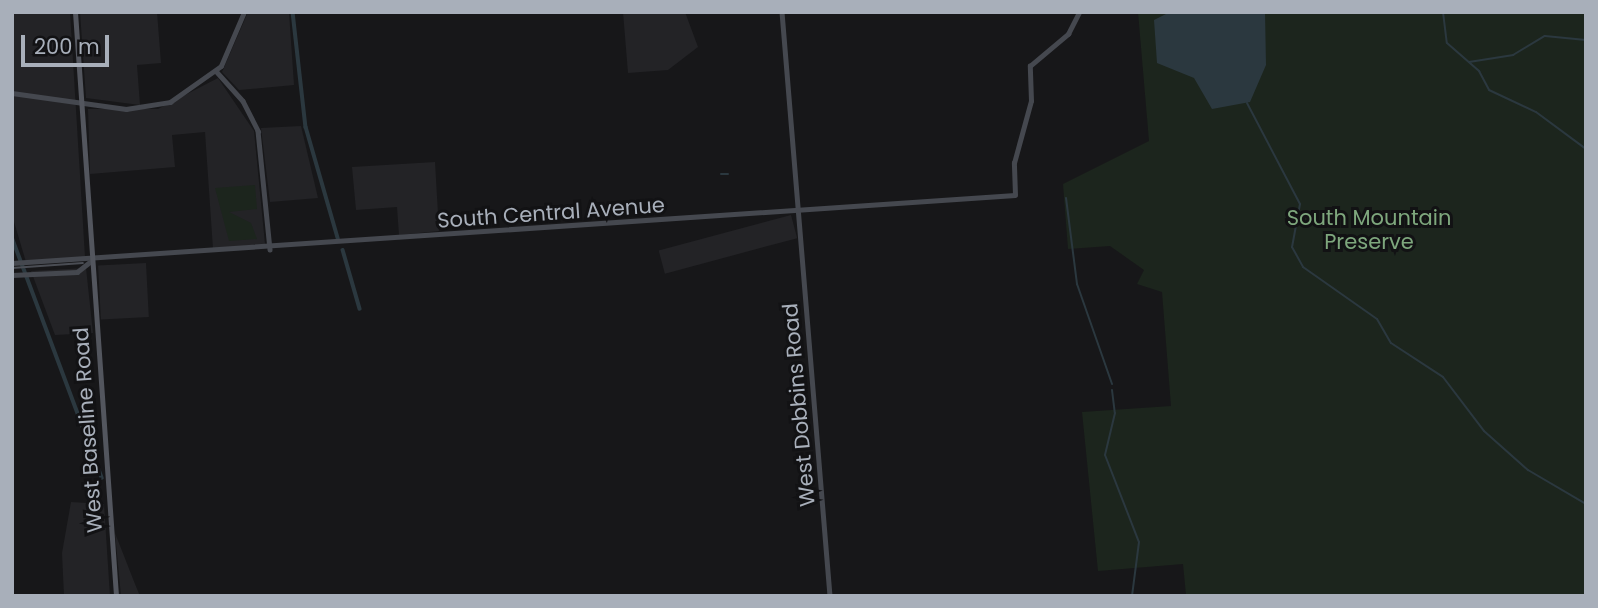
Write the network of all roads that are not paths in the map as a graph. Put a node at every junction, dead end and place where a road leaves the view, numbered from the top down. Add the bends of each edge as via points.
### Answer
1 (75, 12) edge
2 (244, 12) edge
3 (782, 12) edge
4 (1079, 12) edge
5 (216, 71) junction
6 (12, 93) edge
7 (81, 102) junction
8 (798, 211) junction
9 (270, 249) junction
10 (91, 262) junction
11 (15, 263) edge
12 (12, 275) edge
13 (116, 596) edge
14 (830, 596) edge

1 - 7 main road, West Baseline Road
2 - 5 main road via 235,44
3 - 8 main road, West Dobbins Road
4 - 8 main road, South Central Avenue via 1068,34 1030,66 1031,102 1014,163 1015,195
5 - 7 main road via 187,94 154,106
5 - 9 main road via 241,97 258,131
6 - 7 main road
7 - 10 main road, West Baseline Road
8 - 9 main road, South Central Avenue
8 - 14 main road, West Dobbins Road
9 - 10 main road, South Central Avenue
10 - 11 main road, South Central Avenue
10 - 12 main road, South Central Avenue via 77,272
10 - 13 main road, West Baseline Road

